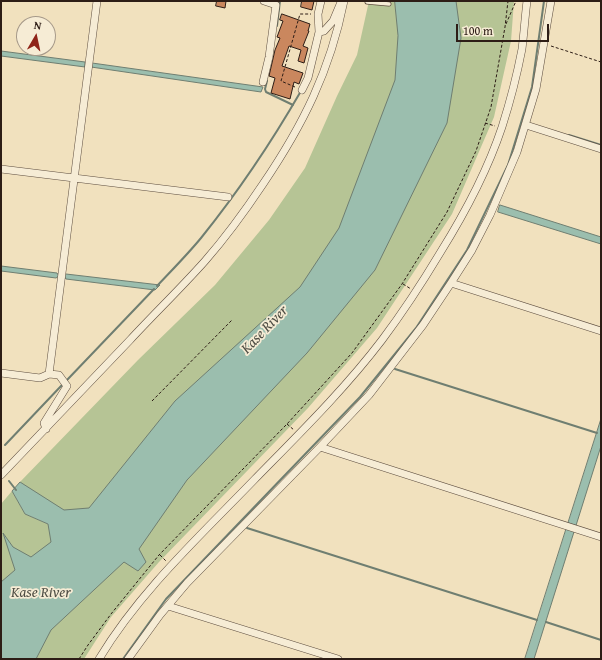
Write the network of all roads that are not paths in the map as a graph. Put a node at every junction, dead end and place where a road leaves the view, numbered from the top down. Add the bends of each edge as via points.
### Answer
1 (96, 1) edge
2 (264, 1) edge
3 (321, 1) edge
4 (343, 1) edge
5 (527, 1) edge
6 (551, 1) edge
7 (367, 2) edge
8 (389, 4) dead end
9 (319, 32) junction
10 (263, 82) dead end
11 (302, 90) road end
12 (526, 125) junction
13 (601, 149) edge
14 (1, 169) edge
15 (74, 178) junction
16 (228, 197) dead end
17 (451, 283) junction
18 (601, 331) edge
19 (1, 373) edge
20 (49, 374) junction
21 (46, 429) junction
22 (320, 447) junction
23 (1, 475) edge
24 (601, 537) edge
25 (168, 606) junction
26 (99, 659) edge
27 (128, 659) edge
28 (338, 659) edge

1 - 15 street
2 - 10 street via 276,5
3 - 9 street via 318,14
4 - 9 street via 332,21 324,31
4 - 21 street via 328,65 316,92 284,153 249,204 205,260
5 - 26 street via 522,49 501,128 482,177 460,221 416,292 381,341 345,384 172,565 124,622
6 - 12 street via 536,89
7 - 8 lane
9 - 11 street via 308,78
12 - 13 street
12 - 17 street via 490,215
14 - 15 street
15 - 16 street
15 - 20 street
17 - 18 street
17 - 22 street via 423,325 369,395
19 - 20 street via 40,378
20 - 21 street via 59,375 67,386 44,423
21 - 23 street
22 - 24 street
22 - 25 street via 187,583
25 - 27 street
25 - 28 street

